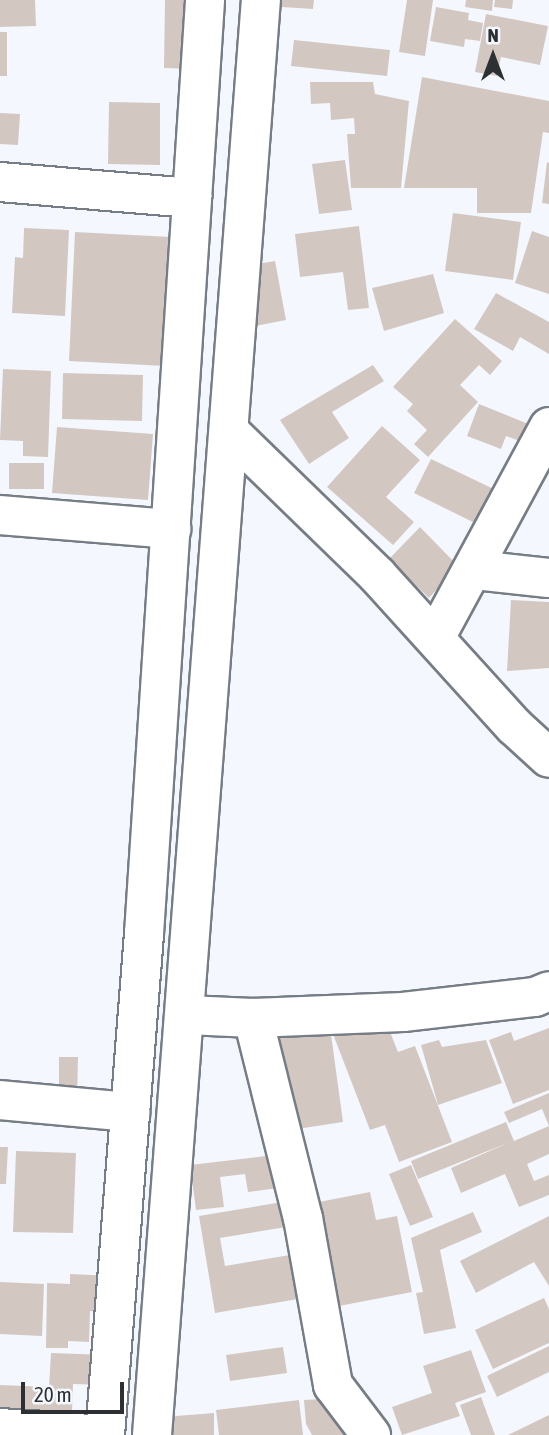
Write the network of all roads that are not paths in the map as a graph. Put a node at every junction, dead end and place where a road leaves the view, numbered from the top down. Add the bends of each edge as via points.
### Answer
1 (205, 0) edge
2 (261, 0) edge
3 (0, 182) edge
4 (192, 198) junction
5 (549, 427) edge
6 (230, 432) junction
7 (0, 515) edge
8 (171, 529) junction
9 (475, 569) junction
10 (549, 578) edge
11 (435, 638) junction
12 (549, 758) edge
13 (549, 991) edge
14 (187, 1016) junction
15 (253, 1018) junction
16 (0, 1100) edge
17 (130, 1112) junction
18 (0, 1428) edge
19 (105, 1435) edge
20 (152, 1435) edge
21 (370, 1435) edge

1 - 4 main road
2 - 6 main road
3 - 4 main road
4 - 8 main road
5 - 9 main road
6 - 11 main road
6 - 14 main road
7 - 8 main road
8 - 17 main road
9 - 10 main road
9 - 11 main road
11 - 12 main road
13 - 15 main road via 535,997 403,1012
14 - 15 main road
14 - 20 main road
15 - 21 main road via 303,1218 333,1385
16 - 17 main road
17 - 19 main road
18 - 19 main road

